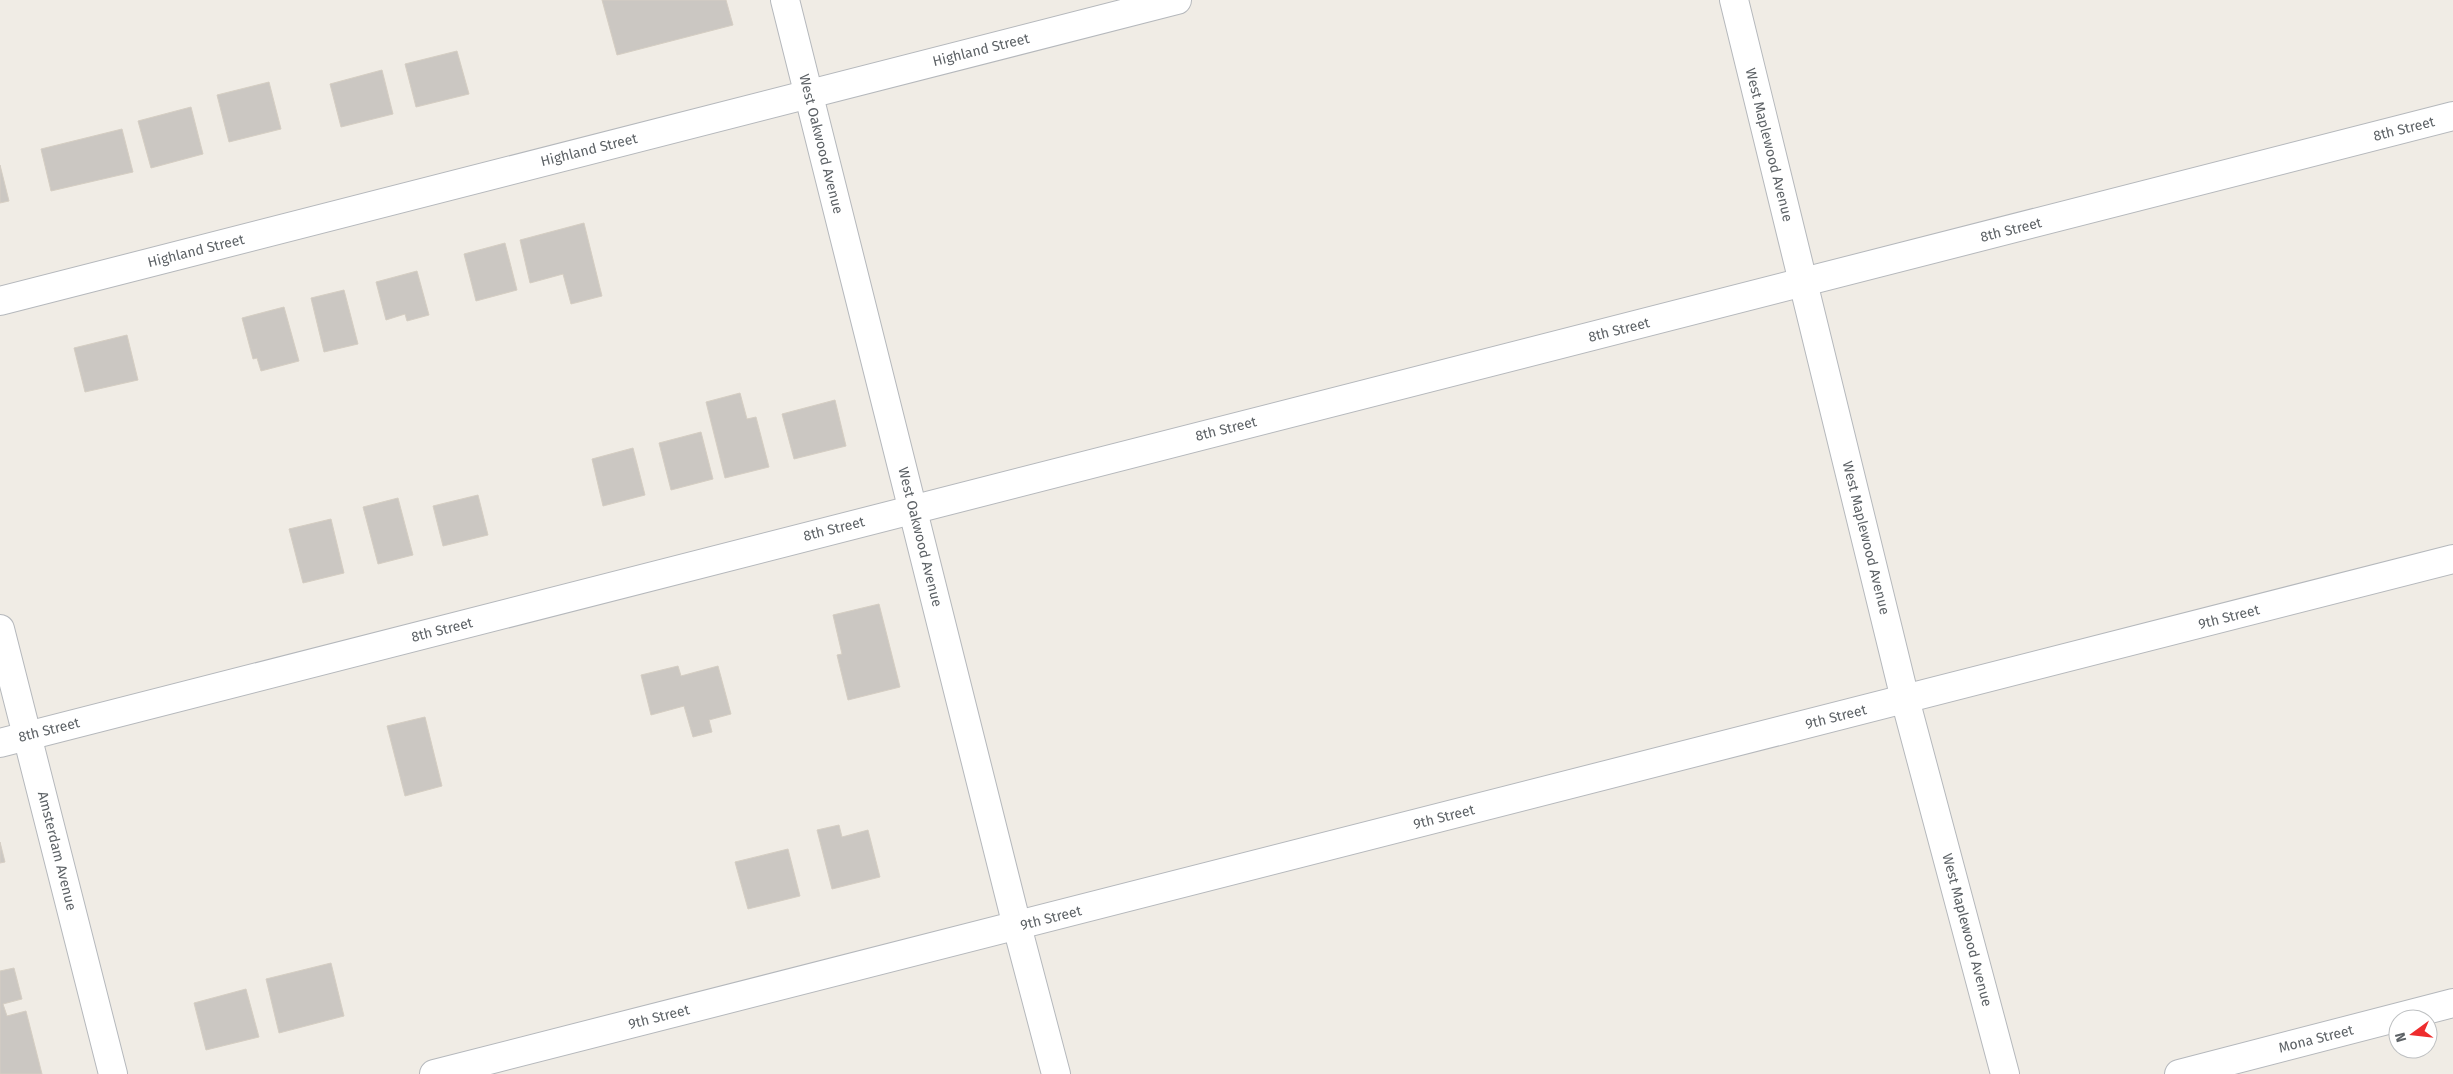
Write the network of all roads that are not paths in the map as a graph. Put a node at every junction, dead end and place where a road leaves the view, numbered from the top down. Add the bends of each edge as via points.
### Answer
1 (785, 0) edge
2 (1177, 0) edge
3 (1734, 0) edge
4 (808, 94) junction
5 (2453, 116) edge
6 (1803, 283) junction
7 (0, 301) edge
8 (914, 509) junction
9 (2453, 559) edge
10 (0, 629) edge
11 (1906, 699) junction
12 (28, 736) junction
13 (0, 743) edge
14 (1017, 926) junction
15 (2453, 1003) edge
16 (113, 1074) edge
17 (434, 1074) edge
18 (1056, 1074) edge
19 (2005, 1074) edge
20 (2180, 1074) edge

1 - 4 street, West Oakwood Avenue
2 - 4 street, Highland Street
3 - 6 street, West Maplewood Avenue
4 - 7 street, Highland Street
4 - 8 street, West Oakwood Avenue
5 - 6 street, 8th Street
6 - 8 street, 8th Street
6 - 11 street, West Maplewood Avenue
8 - 12 street, 8th Street
8 - 14 street, West Oakwood Avenue
9 - 11 street, 9th Street
10 - 12 street, Amsterdam Avenue
11 - 14 street, 9th Street
11 - 19 street, West Maplewood Avenue
12 - 13 street, 8th Street
12 - 16 street, Amsterdam Avenue
14 - 17 street, 9th Street
14 - 18 street, West Oakwood Avenue
15 - 20 street, Mona Street

